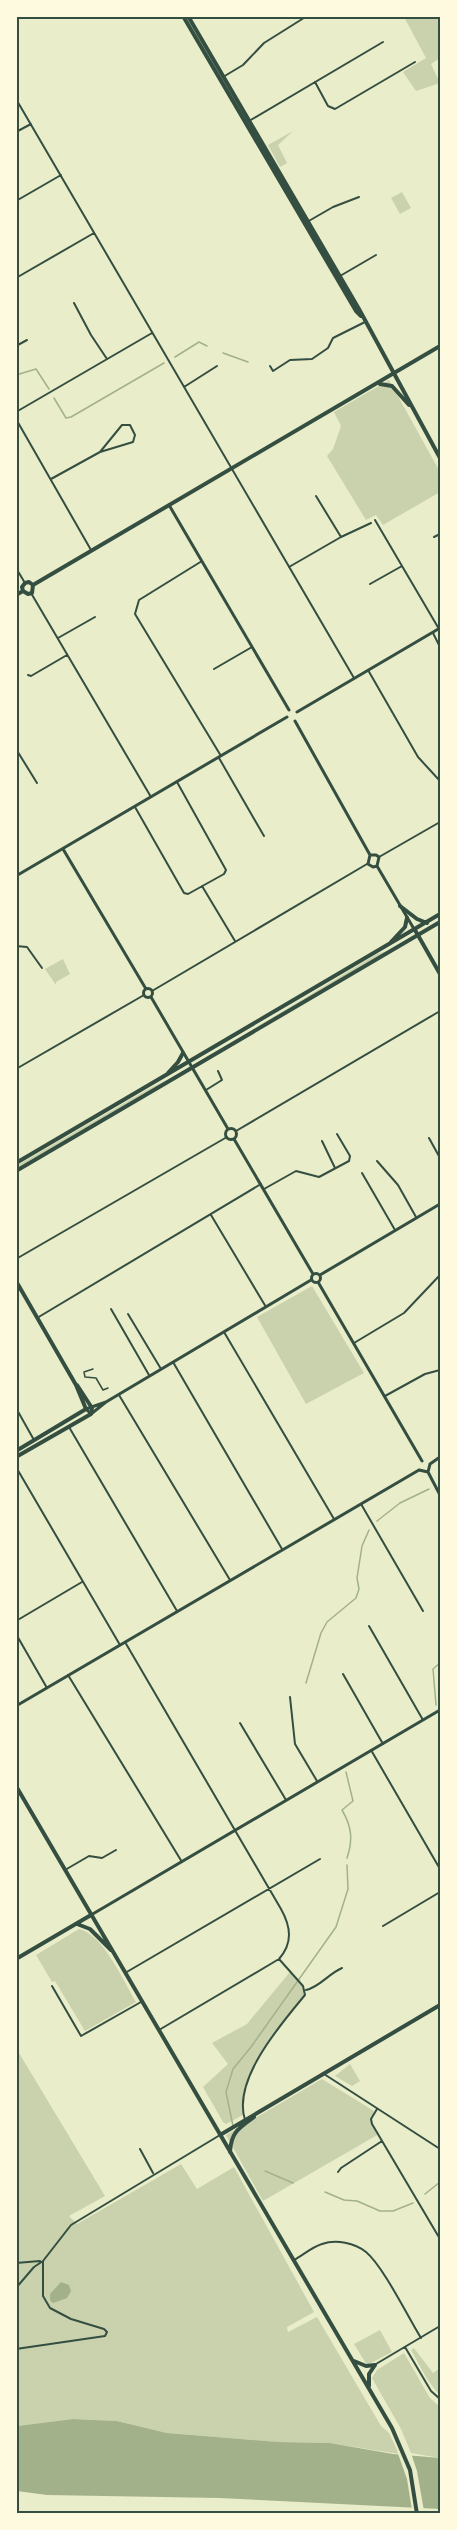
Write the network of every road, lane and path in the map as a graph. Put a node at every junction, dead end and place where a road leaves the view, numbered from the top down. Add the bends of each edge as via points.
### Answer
1 (183, 16) edge
2 (188, 16) edge
3 (308, 16) edge
4 (383, 42) dead end
5 (415, 62) dead end
6 (222, 78) junction
7 (315, 82) junction
8 (16, 99) edge
9 (248, 122) junction
10 (31, 124) junction
11 (16, 132) edge
12 (61, 175) junction
13 (358, 197) dead end
14 (16, 201) edge
15 (306, 223) junction
16 (95, 233) junction
17 (376, 255) dead end
18 (340, 276) junction
19 (16, 278) edge
20 (74, 303) dead end
21 (361, 316) junction
22 (364, 322) junction
23 (153, 333) junction
24 (27, 340) dead end
25 (16, 346) edge
26 (441, 346) edge
27 (106, 359) junction
28 (217, 366) dead end
29 (270, 366) dead end
30 (393, 373) junction
31 (377, 384) junction
32 (184, 387) junction
33 (411, 406) junction
34 (16, 412) edge
35 (16, 419) edge
36 (100, 452) junction
37 (441, 458) edge
38 (232, 468) junction
39 (51, 479) junction
40 (316, 496) dead end
41 (169, 505) junction
42 (375, 520) dead end
43 (371, 523) dead end
44 (441, 534) edge
45 (341, 537) junction
46 (434, 537) dead end
47 (91, 551) junction
48 (202, 561) junction
49 (402, 566) junction
50 (289, 567) junction
51 (16, 568) edge
52 (25, 582) junction
53 (370, 584) dead end
54 (33, 585) junction
55 (23, 591) junction
56 (31, 593) junction
57 (16, 595) edge
58 (95, 617) dead end
59 (440, 628) edge
60 (432, 632) junction
61 (58, 638) junction
62 (252, 647) junction
63 (441, 647) edge
64 (68, 655) junction
65 (214, 669) dead end
66 (368, 670) junction
67 (27, 675) dead end
68 (354, 678) junction
69 (289, 710) junction
70 (297, 712) junction
71 (287, 717) junction
72 (295, 721) junction
73 (16, 749) edge
74 (220, 757) junction
75 (441, 781) edge
76 (177, 782) junction
77 (37, 783) dead end
78 (151, 798) junction
79 (135, 807) junction
80 (441, 822) edge
81 (264, 836) dead end
82 (63, 849) junction
83 (370, 855) junction
84 (379, 857) junction
85 (368, 864) junction
86 (377, 866) junction
87 (16, 876) edge
88 (202, 886) junction
89 (400, 906) junction
90 (441, 914) edge
91 (407, 918) junction
92 (441, 922) edge
93 (427, 923) junction
94 (415, 930) junction
95 (419, 936) junction
96 (235, 941) junction
97 (16, 946) edge
98 (386, 947) junction
99 (42, 969) dead end
100 (441, 974) edge
101 (146, 989) junction
102 (152, 991) junction
103 (144, 995) junction
104 (151, 997) junction
105 (441, 1011) edge
106 (183, 1053) junction
107 (189, 1062) junction
108 (192, 1068) junction
109 (16, 1069) edge
110 (218, 1071) dead end
111 (160, 1079) junction
112 (206, 1090) junction
113 (228, 1129) junction
114 (236, 1131) junction
115 (337, 1134) dead end
116 (227, 1137) junction
117 (429, 1138) dead end
118 (234, 1139) junction
119 (322, 1141) dead end
120 (441, 1158) edge
121 (377, 1161) dead end
122 (16, 1163) edge
123 (336, 1168) junction
124 (16, 1171) edge
125 (362, 1173) dead end
126 (261, 1185) junction
127 (264, 1189) junction
128 (441, 1204) edge
129 (211, 1215) junction
130 (417, 1218) junction
131 (396, 1230) junction
132 (16, 1259) edge
133 (313, 1274) junction
134 (320, 1275) junction
135 (441, 1275) edge
136 (311, 1280) junction
137 (16, 1281) edge
138 (318, 1282) junction
139 (266, 1307) junction
140 (111, 1309) dead end
141 (128, 1314) dead end
142 (37, 1318) junction
143 (224, 1332) junction
144 (354, 1343) junction
145 (173, 1362) junction
146 (93, 1369) dead end
147 (161, 1369) junction
148 (441, 1370) edge
149 (149, 1375) junction
150 (76, 1385) junction
151 (108, 1388) dead end
152 (118, 1394) junction
153 (385, 1396) junction
154 (106, 1402) junction
155 (16, 1408) edge
156 (92, 1408) junction
157 (86, 1409) junction
158 (91, 1414) junction
159 (69, 1427) junction
160 (35, 1441) junction
161 (17, 1456) edge
162 (441, 1457) edge
163 (422, 1461) junction
164 (430, 1464) junction
165 (17, 1469) edge
166 (419, 1470) junction
167 (428, 1472) junction
168 (441, 1495) edge
169 (361, 1504) junction
170 (334, 1519) junction
171 (282, 1549) junction
172 (230, 1581) junction
173 (82, 1582) junction
174 (177, 1611) junction
175 (423, 1611) dead end
176 (16, 1621) edge
177 (369, 1626) dead end
178 (16, 1634) edge
179 (125, 1642) junction
180 (120, 1645) junction
181 (343, 1674) dead end
182 (68, 1675) junction
183 (47, 1689) junction
184 (290, 1697) dead end
185 (16, 1706) edge
186 (441, 1710) edge
187 (423, 1721) junction
188 (240, 1723) dead end
189 (383, 1744) junction
190 (371, 1750) junction
191 (317, 1782) junction
192 (16, 1786) edge
193 (286, 1801) junction
194 (235, 1830) junction
195 (117, 1850) dead end
196 (320, 1859) dead end
197 (182, 1862) junction
198 (441, 1869) edge
199 (65, 1870) junction
200 (269, 1888) junction
201 (441, 1892) edge
202 (91, 1915) junction
203 (76, 1924) junction
204 (383, 1926) dead end
205 (113, 1952) junction
206 (16, 1959) edge
207 (279, 1959) junction
208 (342, 1968) dead end
209 (125, 1972) junction
210 (52, 1986) dead end
211 (306, 1990) junction
212 (142, 2001) junction
213 (441, 2005) edge
214 (159, 2030) junction
215 (324, 2074) junction
216 (377, 2109) junction
217 (262, 2110) junction
218 (245, 2120) junction
219 (220, 2135) junction
220 (383, 2140) junction
221 (140, 2149) dead end
222 (441, 2149) edge
223 (230, 2152) junction
224 (338, 2172) dead end
225 (154, 2174) junction
226 (441, 2239) edge
227 (294, 2260) junction
228 (43, 2261) junction
229 (16, 2263) edge
230 (16, 2288) edge
231 (441, 2326) edge
232 (421, 2338) junction
233 (405, 2347) junction
234 (16, 2349) edge
235 (353, 2361) junction
236 (375, 2365) junction
237 (369, 2388) junction
238 (441, 2399) edge
239 (417, 2514) edge

1 - 6 main road
2 - 6 main road
3 - 6 street via 264,43 243,65
4 - 7 street
5 - 7 street via 335,109 328,106
6 - 9 main road
7 - 9 street
8 - 10 street
9 - 15 main road
10 - 11 street
10 - 12 street
12 - 14 street
12 - 16 street
13 - 15 street
15 - 18 main road
15 - 21 main road
16 - 19 street
16 - 23 street
17 - 18 street
18 - 21 main road
20 - 27 street
21 - 22 main road
22 - 29 street via 333,338 328,348 312,359 290,360 273,371
22 - 30 main road
23 - 27 street
23 - 32 street
24 - 25 street
26 - 30 main road
27 - 34 street
28 - 32 street
30 - 31 main road
30 - 33 main road
31 - 33 main road via 392,386
31 - 38 main road
32 - 38 street
33 - 37 main road
35 - 39 street
36 - 36 street via 133,442 135,435 130,425 122,425
36 - 39 street
38 - 41 main road
38 - 50 street
39 - 47 street
40 - 45 street
41 - 47 main road
41 - 48 street
42 - 49 street
43 - 45 street
44 - 46 street
45 - 50 street
47 - 54 main road
48 - 62 street
48 - 74 street via 139,600 135,614
49 - 53 street
49 - 59 street
50 - 68 street
51 - 52 street
52 - 54 main road
52 - 55 main road
54 - 56 main road
55 - 56 main road
55 - 57 main road
56 - 61 street
58 - 61 street
59 - 60 street
60 - 63 street
60 - 66 street
61 - 64 street
62 - 65 street
62 - 69 street
64 - 67 street
64 - 78 street
66 - 68 street
66 - 75 street via 418,757
68 - 70 street
69 - 70 street
69 - 71 street
70 - 72 street
71 - 72 street
71 - 74 street
72 - 83 street
73 - 77 street
74 - 76 street
74 - 81 street
76 - 78 street
76 - 88 street via 226,870
78 - 79 street
79 - 82 street
79 - 88 street via 184,893
80 - 84 street
82 - 87 street
82 - 101 street
83 - 84 street
83 - 85 street
84 - 86 street
85 - 86 street
85 - 96 street
86 - 89 street
88 - 96 street
89 - 91 street
89 - 93 main road
90 - 93 main road
91 - 94 street
91 - 98 main road via 402,932
92 - 95 main road
93 - 94 main road
94 - 95 main road
94 - 98 main road
95 - 100 main road
95 - 108 main road
96 - 102 street
97 - 99 street via 27,947
98 - 107 main road
101 - 102 street
101 - 103 street
102 - 104 street
103 - 104 street
103 - 109 street
104 - 106 street
105 - 114 street
106 - 107 street
106 - 111 main road
107 - 108 street
107 - 111 main road
108 - 112 street
108 - 124 main road
110 - 112 street via 222,1080
111 - 122 main road
112 - 113 street
113 - 114 street
113 - 116 street
114 - 118 street
115 - 123 street via 350,1159
116 - 118 street
116 - 132 street
117 - 120 street
118 - 126 street
119 - 123 street
121 - 130 street via 398,1185
123 - 127 street via 319,1177 292,1173
125 - 131 street
126 - 127 street
126 - 129 street
127 - 133 street
128 - 130 street
129 - 139 street
129 - 142 street
130 - 131 street
131 - 134 street
133 - 134 street
133 - 136 street
134 - 138 street
135 - 144 street via 404,1313
136 - 138 street
136 - 139 street
137 - 142 main road
138 - 144 street
139 - 143 street
140 - 149 street
141 - 147 street
142 - 150 main road
143 - 145 street
143 - 170 street
144 - 153 street
145 - 147 street
145 - 171 street
146 - 151 lane via 85,1371 85,1377 95,1377 103,1390
147 - 149 street
148 - 153 street via 425,1374
149 - 152 street
150 - 156 main road
150 - 157 main road
152 - 154 street
152 - 172 street
153 - 163 street
154 - 156 street
154 - 158 street
155 - 160 street
156 - 157 street
156 - 158 main road
157 - 158 street
157 - 160 main road
158 - 159 main road
159 - 161 main road
159 - 174 street
160 - 161 main road
162 - 164 street
163 - 164 street
163 - 166 street
164 - 167 street
165 - 173 street
166 - 167 street
166 - 169 street
167 - 168 street
169 - 170 street
169 - 175 street
170 - 171 street
171 - 172 street
172 - 174 street
173 - 176 street
173 - 180 street
174 - 179 street
177 - 187 street
178 - 183 street
179 - 180 street
179 - 194 street
180 - 182 street
181 - 189 street
182 - 183 street
182 - 197 street
183 - 185 street
184 - 191 street via 295,1744
186 - 187 street
187 - 189 street
188 - 193 street
189 - 190 street
190 - 191 street
190 - 198 street
191 - 193 street
192 - 199 main road
193 - 194 street
194 - 197 street
194 - 200 street
195 - 199 street via 102,1857 89,1856
196 - 200 street
197 - 202 street
199 - 202 main road
200 - 207 street via 290,1929 288,1946
200 - 209 street
201 - 204 street
202 - 203 main road
202 - 205 main road
203 - 205 main road via 86,1926
203 - 206 main road
205 - 209 main road
207 - 211 street
207 - 214 street
208 - 211 street
209 - 212 main road
210 - 212 street via 81,2036
211 - 218 street via 273,2034 251,2073 243,2106
212 - 214 main road
213 - 215 main road
214 - 219 main road
215 - 216 street
215 - 217 main road
216 - 220 street via 371,2121
216 - 222 street
217 - 218 main road
217 - 223 main road via 235,2131
218 - 219 main road
219 - 223 main road
219 - 225 street
220 - 224 street
220 - 226 street
221 - 225 street
223 - 227 main road
225 - 228 street via 71,2225
227 - 232 street via 334,2241 366,2252
227 - 235 main road
228 - 229 street
228 - 230 street
228 - 234 street via 45,2302 61,2315 104,2329 107,2334 102,2338
231 - 232 street
232 - 233 street
233 - 236 street
233 - 238 street via 431,2391
235 - 236 main road via 362,2366
235 - 237 main road
236 - 237 main road via 369,2374
237 - 239 main road via 410,2470

